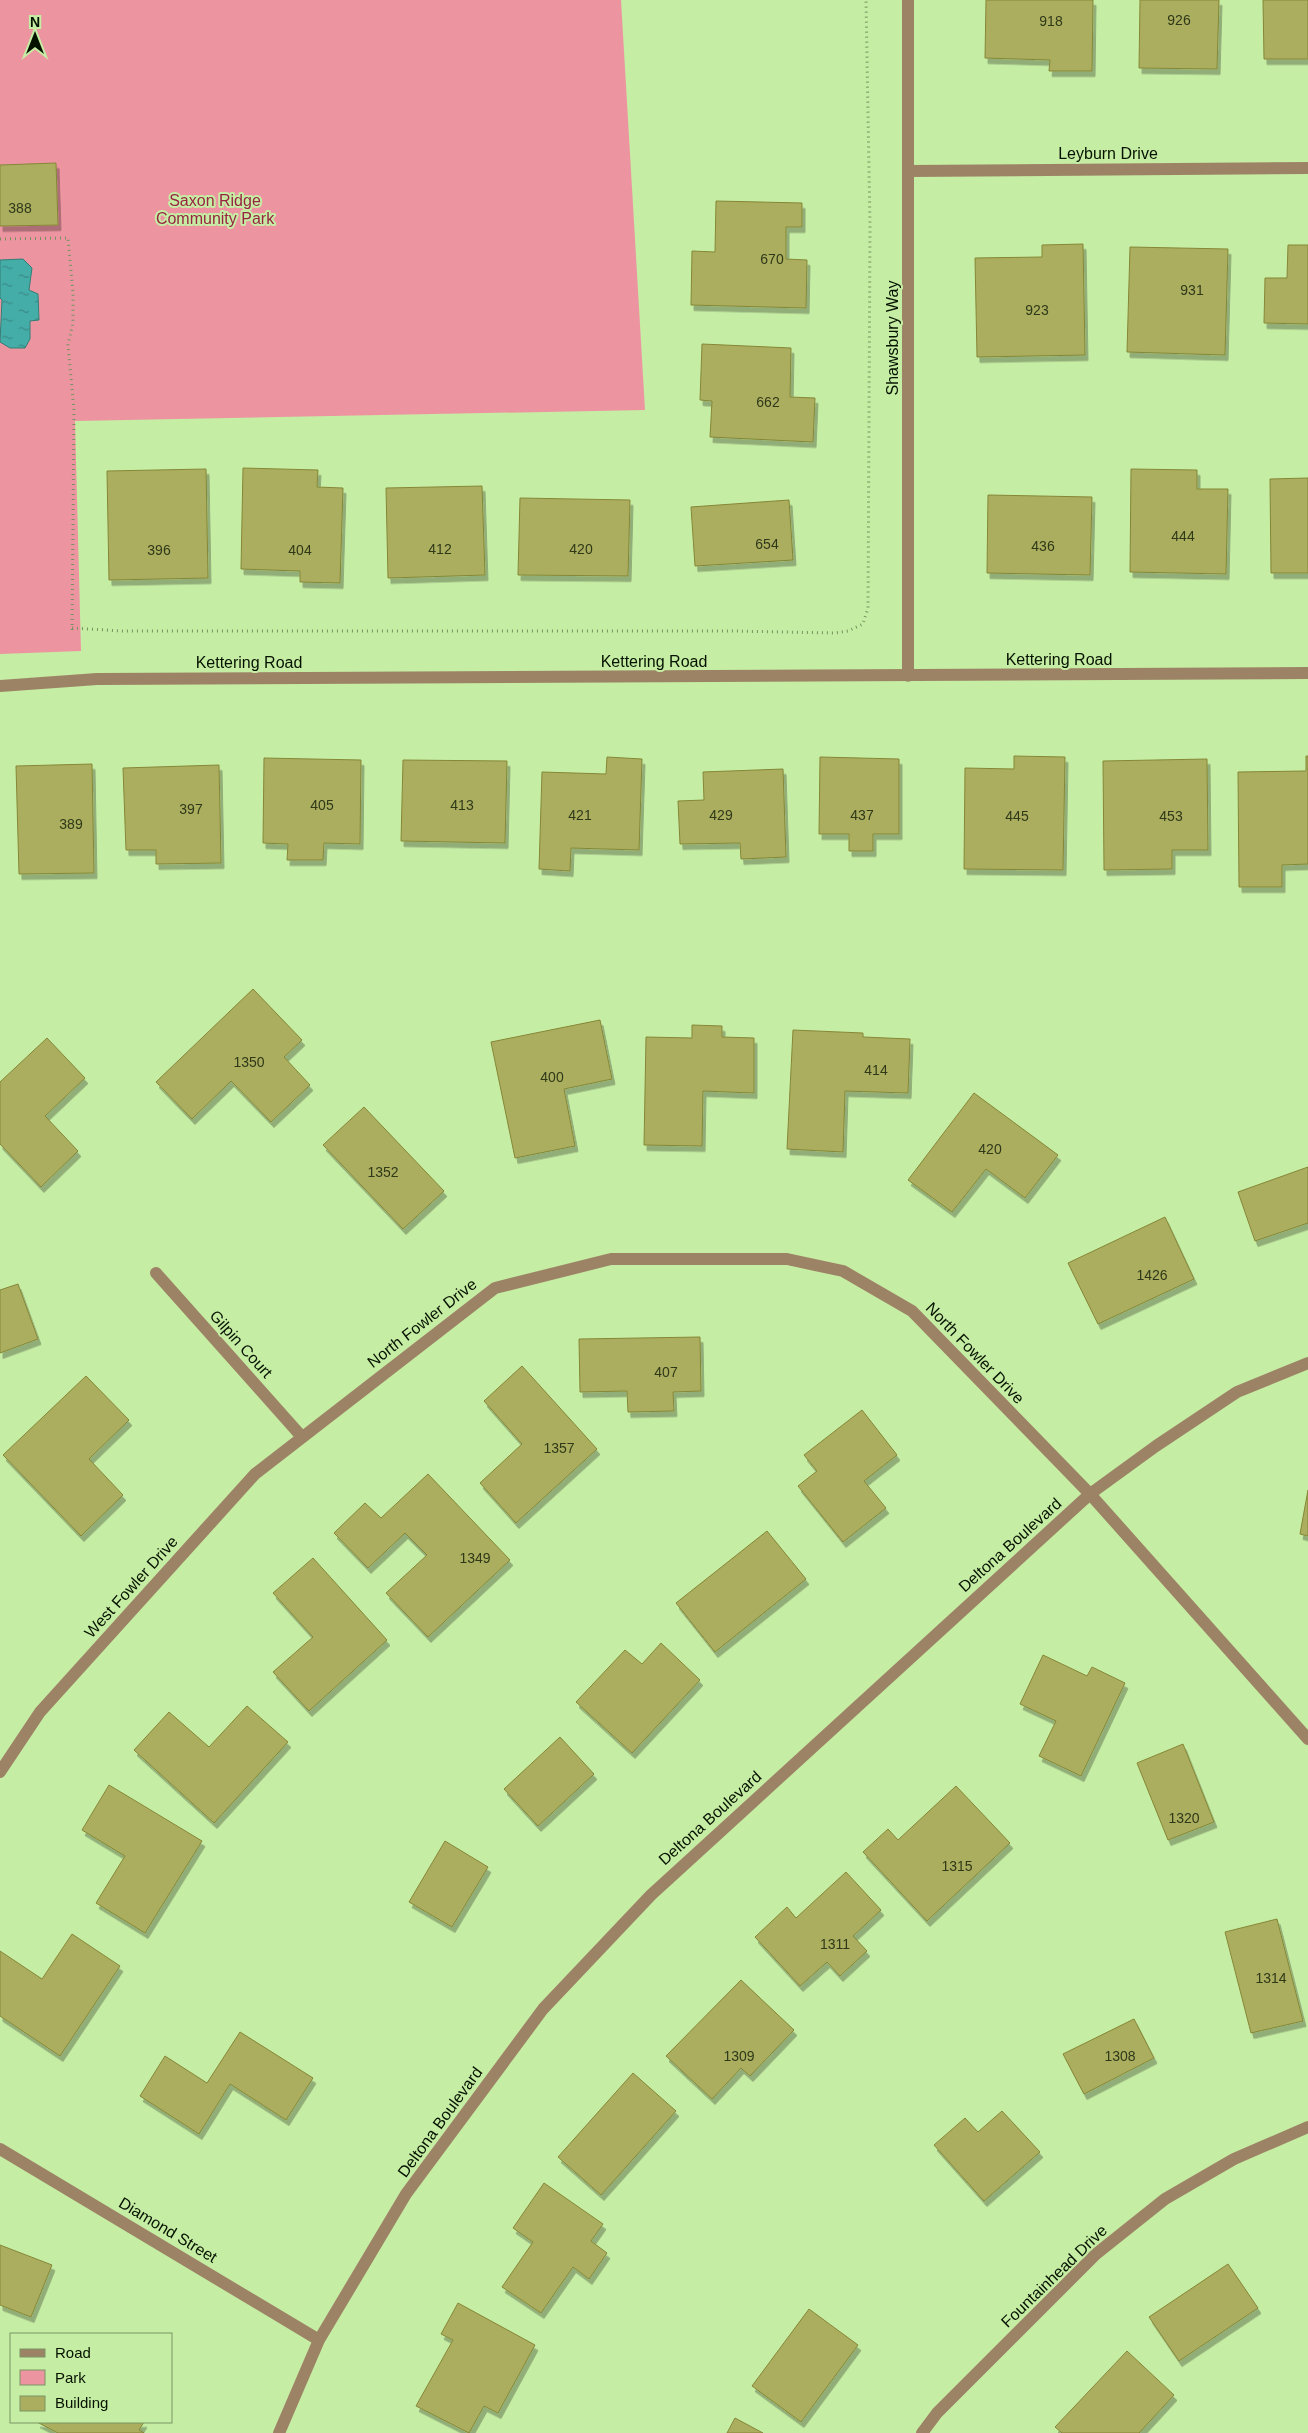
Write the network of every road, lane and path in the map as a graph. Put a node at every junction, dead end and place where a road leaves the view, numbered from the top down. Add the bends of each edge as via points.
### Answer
1 (866, 0) edge
2 (908, 0) edge
3 (1308, 168) edge
4 (908, 171) junction
5 (0, 239) edge
6 (72, 628) junction
7 (72, 634) dead end
8 (1308, 673) edge
9 (908, 676) junction
10 (0, 686) edge
11 (156, 1273) dead end
12 (1308, 1364) edge
13 (302, 1437) junction
14 (1090, 1494) junction
15 (1308, 1739) edge
16 (0, 1772) edge
17 (1308, 2127) edge
18 (0, 2149) edge
19 (319, 2340) junction
20 (279, 2433) edge
21 (922, 2433) edge

1 - 6 path via 870,246 868,608 864,624 848,632 835,633 122,632
2 - 4 street, Shawsbury Way
3 - 4 street, Leyburn Drive
4 - 9 street, Shawsbury Way
5 - 6 path via 68,238 73,292 73,323 68,345 74,410
6 - 7 path
8 - 9 street, Kettering Road
9 - 10 street, Kettering Road via 97,679
11 - 13 street, Gilpin Court
12 - 14 street, Deltona Boulevard via 1237,1392
13 - 14 street, North Fowler Drive via 495,1288 611,1260 787,1260 843,1271 912,1311
13 - 16 street, West Fowler Drive via 254,1474 40,1712
14 - 15 street, North Fowler Drive
14 - 19 street, Deltona Boulevard via 651,1894 543,2009 406,2194
17 - 21 street, Fountainhead Drive via 1234,2159 1165,2199 1096,2254 937,2412
18 - 19 street, Diamond Street
19 - 20 street, Deltona Boulevard

